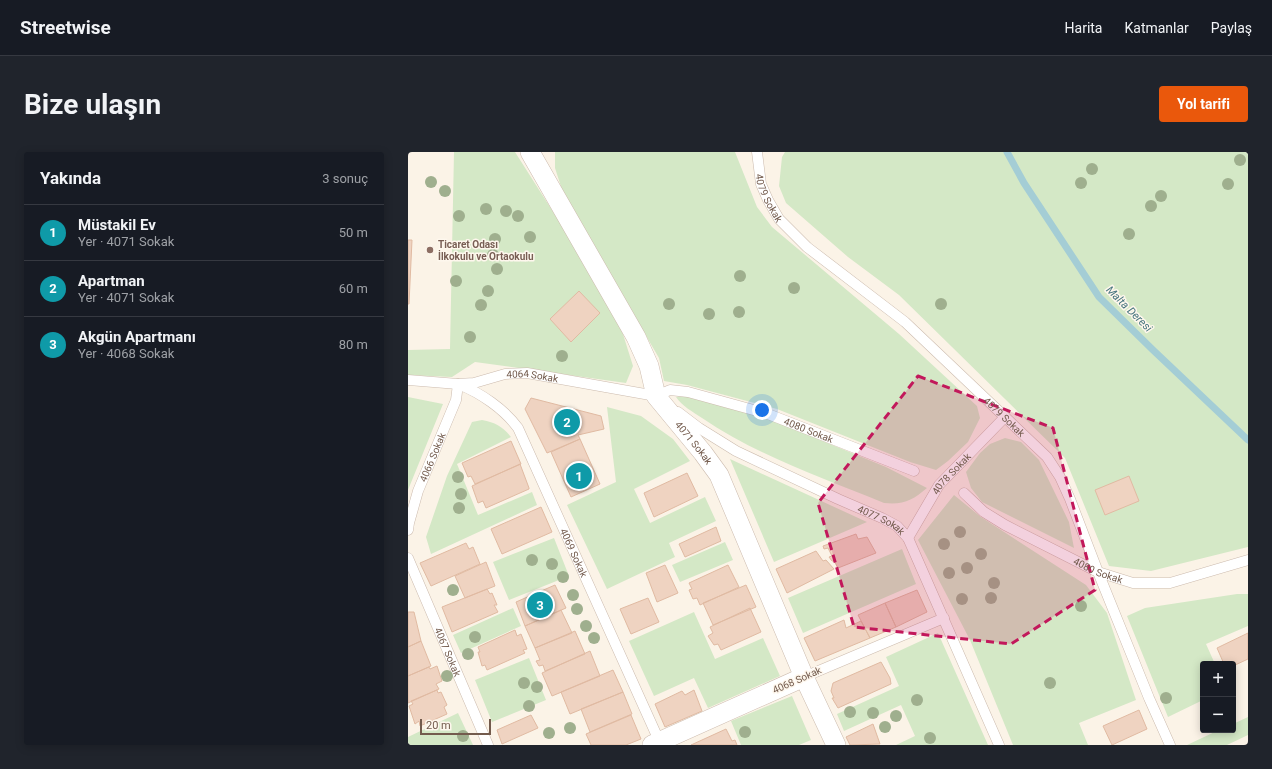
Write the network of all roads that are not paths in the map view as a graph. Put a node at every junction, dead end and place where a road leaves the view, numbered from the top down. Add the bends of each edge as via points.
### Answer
1 (530, 152) edge
2 (757, 152) edge
3 (408, 380) edge
4 (458, 384) junction
5 (656, 396) junction
6 (1005, 418) junction
7 (914, 471) dead end
8 (964, 493) dead end
9 (408, 530) edge
10 (908, 538) junction
11 (408, 558) edge
12 (1248, 560) edge
13 (1098, 572) junction
14 (944, 618) junction
15 (804, 677) junction
16 (658, 744) edge
17 (488, 745) edge
18 (836, 745) edge
19 (998, 745) edge
20 (1170, 745) edge

1 - 5 street, 4071 Sokak via 636,337 649,366
2 - 6 lane, 4079 Sokak via 761,184 779,219 807,247 905,322
3 - 4 lane, 4064 Sokak
4 - 5 lane, 4064 Sokak via 474,383 505,374 527,373
4 - 9 lane, 4066 Sokak via 456,400 418,491
4 - 16 lane, 4069 Sokak via 472,390 503,412 518,428
5 - 7 lane, 4080 Sokak via 670,390 688,392 768,414
5 - 10 lane, 4077 Sokak via 699,428 736,451 882,518 897,526
5 - 15 street, 4071 Sokak via 719,475
6 - 10 lane, 4078 Sokak via 939,485
6 - 13 lane, 4079 Sokak via 1047,457 1060,477
8 - 13 lane, 4080 Sokak via 984,512 1005,525
10 - 14 lane, 4077 Sokak
11 - 17 lane, 4067 Sokak
12 - 13 lane, 4080 Sokak via 1170,583 1133,583
13 - 20 lane, 4079 Sokak
14 - 15 lane, 4068 Sokak
14 - 19 lane, 4077 Sokak
15 - 16 street, 4068 Sokak
15 - 18 street, 4071 Sokak

